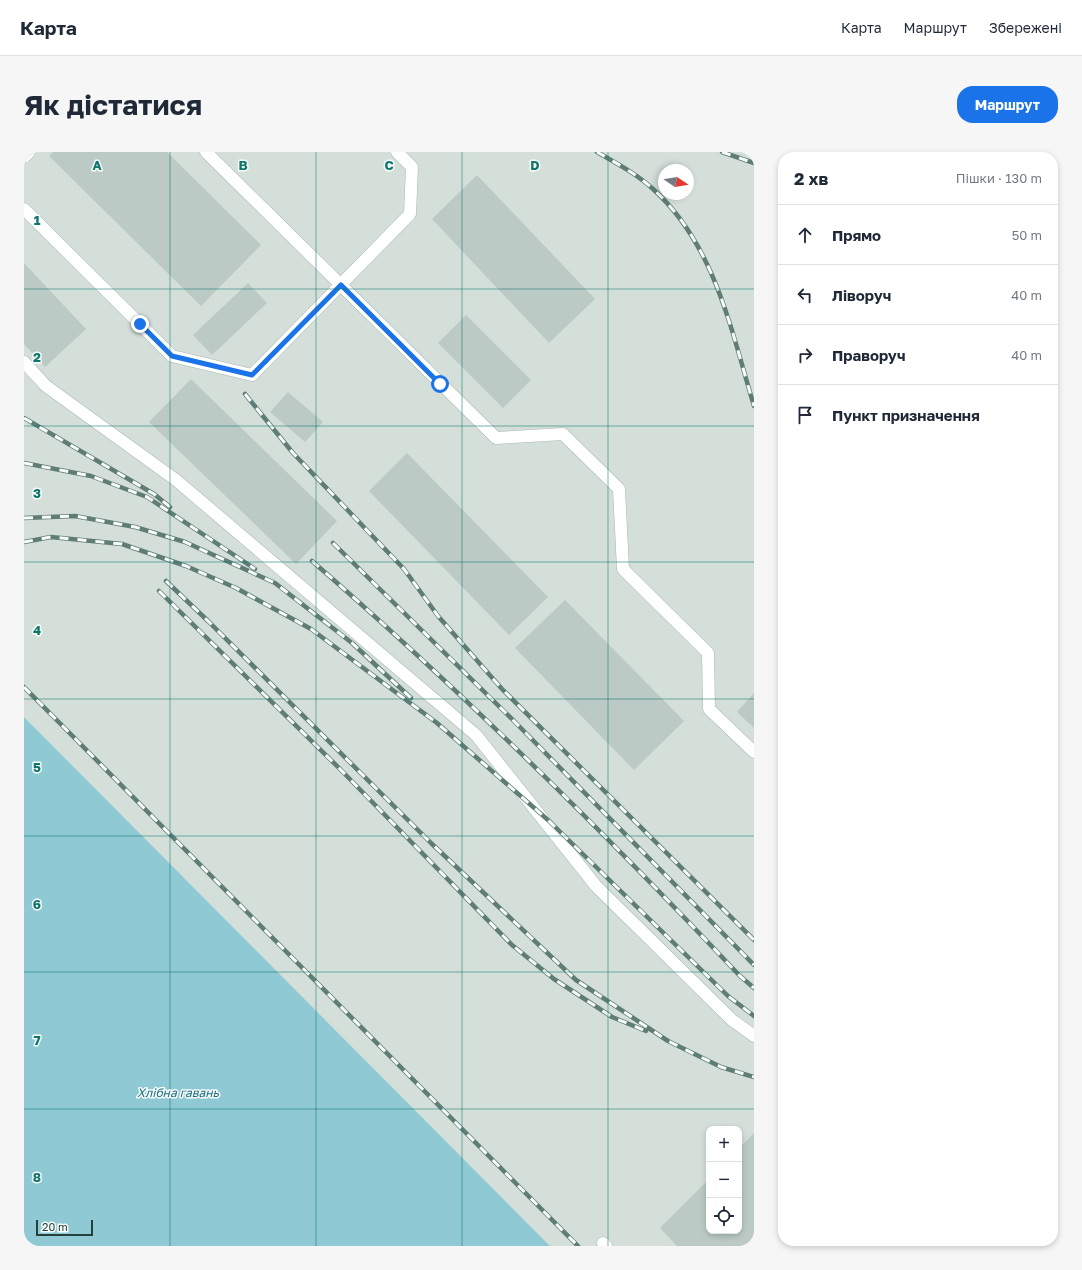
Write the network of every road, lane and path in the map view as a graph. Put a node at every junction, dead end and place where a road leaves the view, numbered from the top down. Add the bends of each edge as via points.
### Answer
1 (29, 152) edge
2 (206, 152) edge
3 (397, 152) edge
4 (24, 157) edge
5 (24, 209) edge
6 (341, 285) junction
7 (24, 362) edge
8 (754, 752) edge
9 (754, 1036) edge

1 - 4 lane
2 - 6 lane
3 - 6 lane via 412,167 410,214
5 - 6 lane via 172,356 230,370 252,375
6 - 8 lane via 496,438 563,434 619,489 623,569 708,653 709,709
7 - 9 lane via 46,386 176,480 476,735 596,886 732,1020

